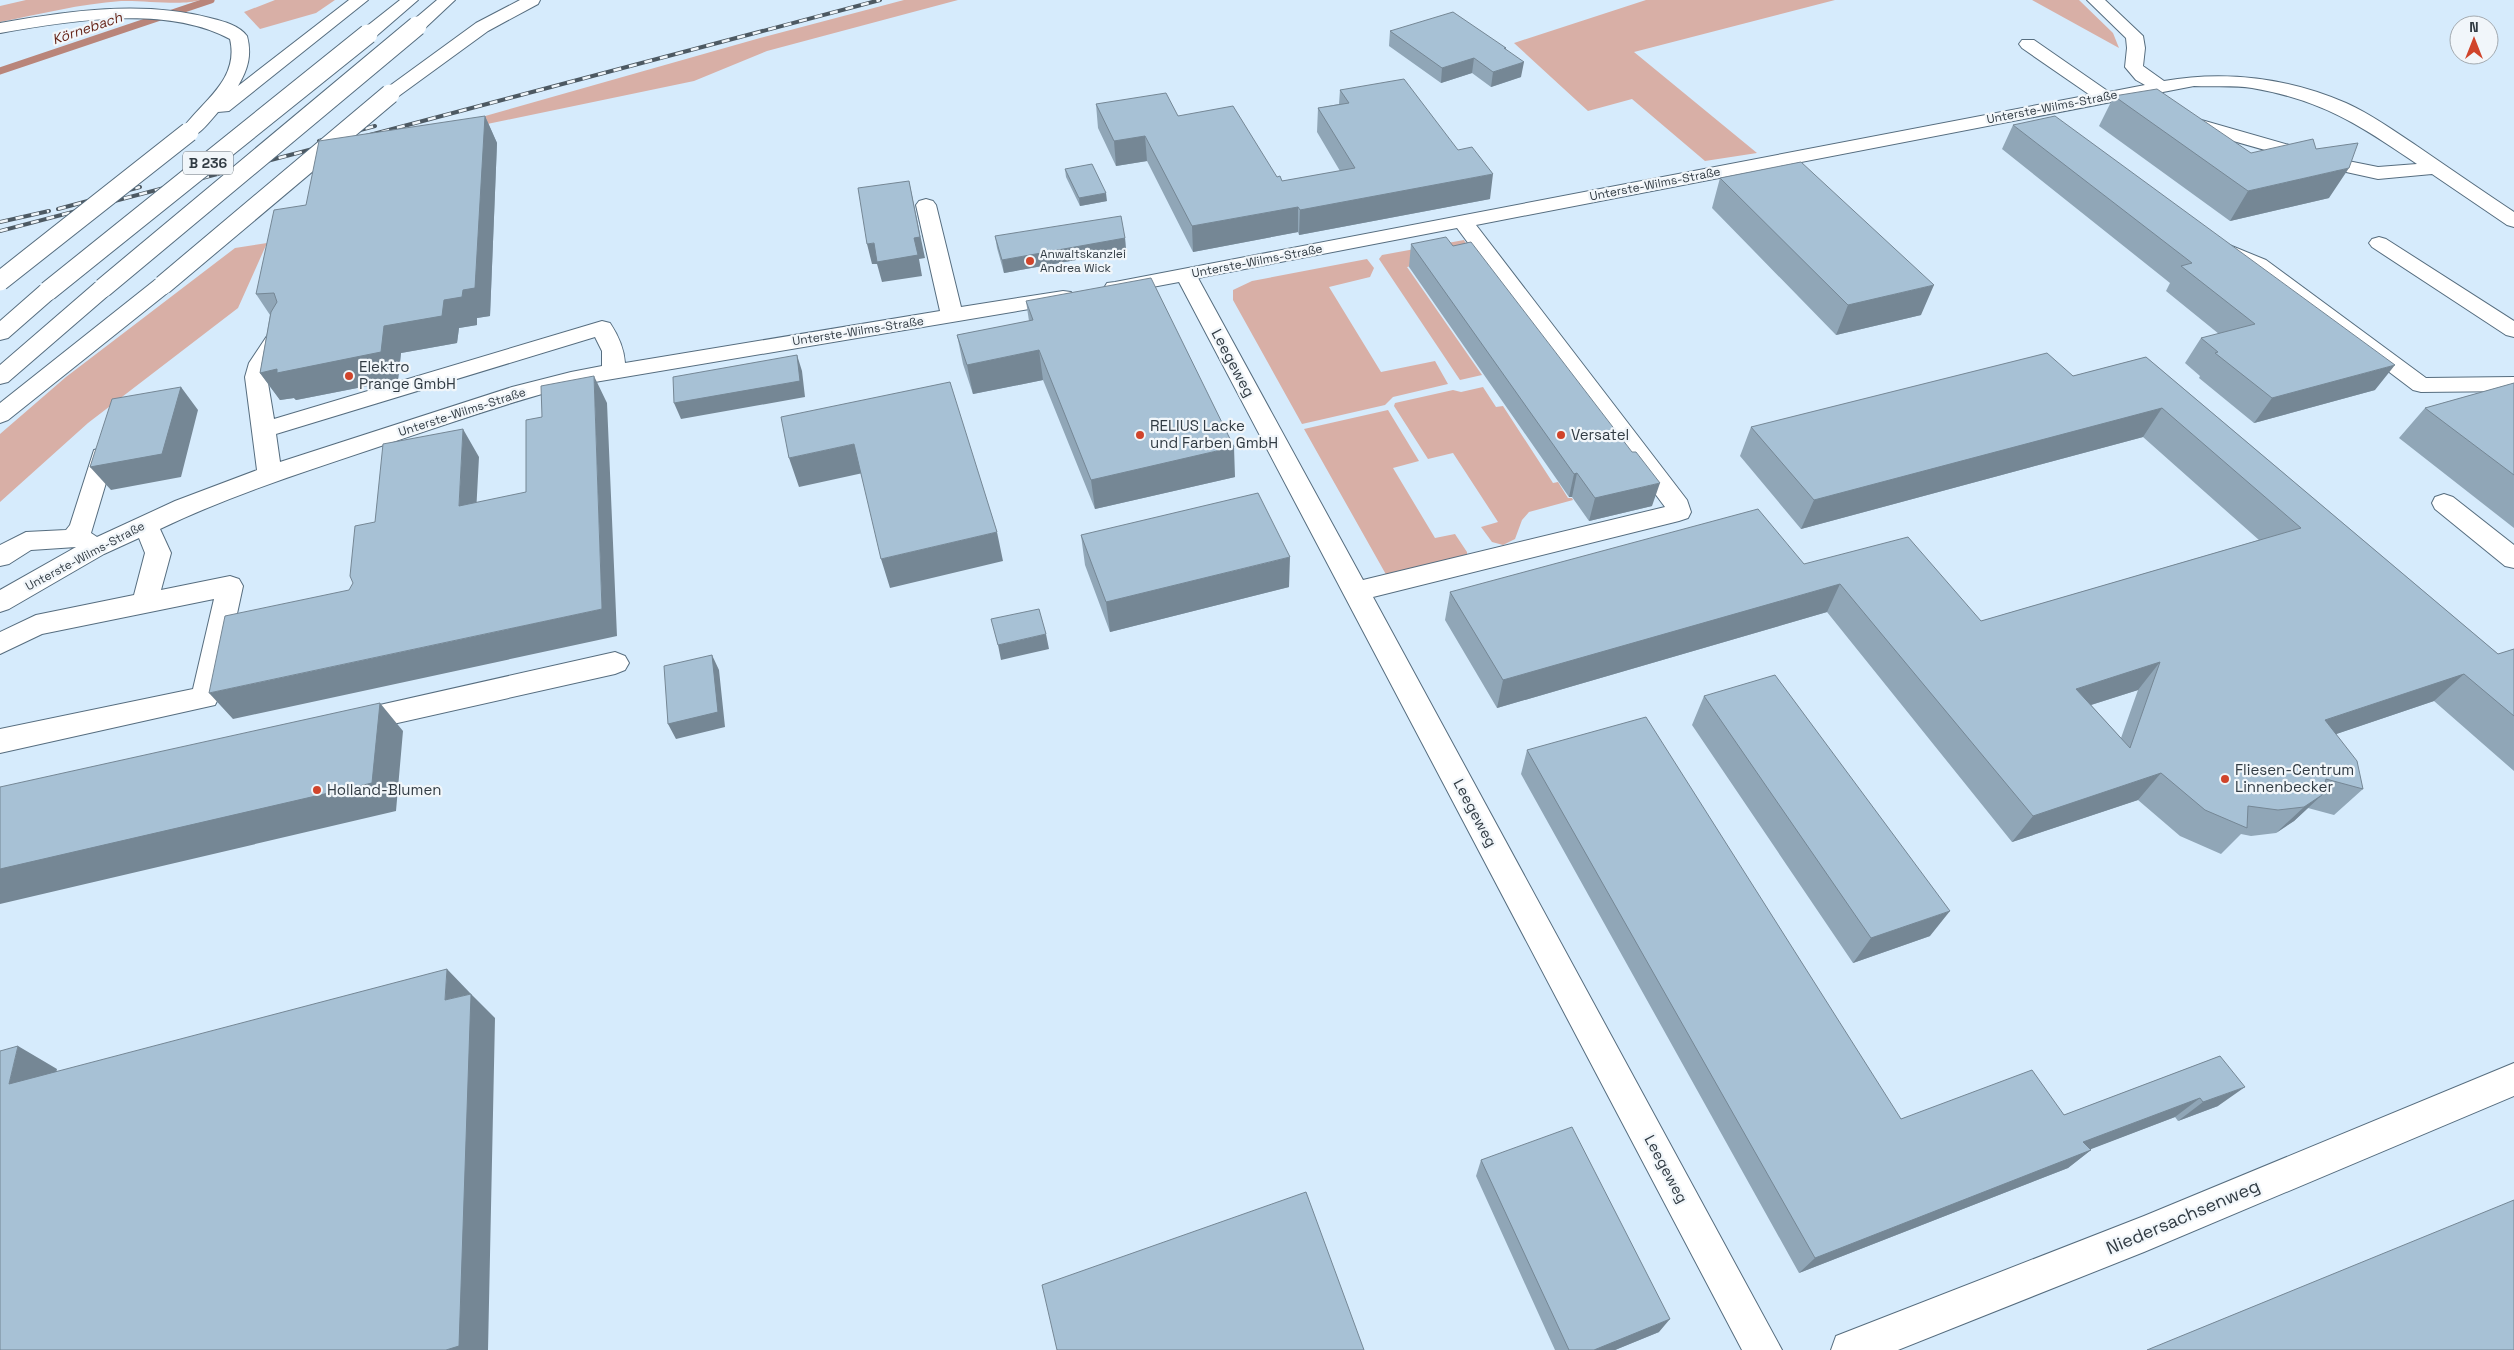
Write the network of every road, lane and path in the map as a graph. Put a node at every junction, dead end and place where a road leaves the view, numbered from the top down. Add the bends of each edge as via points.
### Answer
1 (360, 0) edge
2 (410, 0) edge
3 (447, 0) edge
4 (532, 0) edge
5 (2095, 0) edge
6 (482, 10) dead end
7 (0, 28) edge
8 (2028, 44) dead end
9 (2159, 86) junction
10 (390, 94) junction
11 (2104, 97) junction
12 (2031, 111) junction
13 (2191, 123) edge
14 (2056, 129) edge
15 (189, 132) junction
16 (2436, 168) junction
17 (926, 205) dead end
18 (2514, 221) edge
19 (1463, 222) junction
20 (2202, 239) edge
21 (2379, 242) dead end
22 (1186, 275) junction
23 (0, 281) edge
24 (952, 316) junction
25 (283, 328) edge
26 (2514, 330) edge
27 (0, 333) edge
28 (614, 371) junction
29 (0, 377) edge
30 (2514, 384) edge
31 (0, 415) edge
32 (262, 430) junction
33 (102, 456) edge
34 (270, 474) junction
35 (2444, 503) dead end
36 (145, 524) junction
37 (84, 543) junction
38 (0, 557) edge
39 (2514, 559) edge
40 (1356, 592) junction
41 (0, 602) edge
42 (145, 603) junction
43 (246, 631) edge
44 (218, 637) junction
45 (0, 644) edge
46 (615, 663) dead end
47 (327, 728) edge
48 (0, 741) edge
49 (2514, 1078) edge
50 (1763, 1350) edge
51 (1850, 1350) edge

1 - 15 main road
2 - 27 main road, B 236, bridge
3 - 29 main road, B 236, bridge
4 - 10 main road via 482,27
5 - 9 main road via 2134,36 2134,67
6 - 10 main road
7 - 15 main road via 117,9 162,8 222,21 238,36 242,56 225,91
8 - 11 main road
9 - 11 main road, Unterste-Wilms-Straße
9 - 16 main road, Unterste-Wilms-Straße via 2222,80 2250,82 2310,96 2340,107 2371,124
10 - 31 main road, bridge via 163,285
11 - 12 main road, Unterste-Wilms-Straße
12 - 14 main road
12 - 19 main road, Unterste-Wilms-Straße
13 - 16 main road via 2335,164 2378,172
15 - 23 main road, bridge
16 - 18 main road, Unterste-Wilms-Straße
17 - 24 main road
19 - 22 main road, Unterste-Wilms-Straße
19 - 40 main road via 1672,498 1679,512
20 - 30 main road via 2259,264 2421,386
21 - 26 main road
22 - 24 main road, Unterste-Wilms-Straße
22 - 40 main road, Leegeweg
24 - 28 main road, Unterste-Wilms-Straße via 824,346 652,375
25 - 32 main road via 260,363 256,378
28 - 32 main road via 613,351 602,328
28 - 34 main road, Unterste-Wilms-Straße via 520,392
32 - 34 main road
33 - 37 main road via 82,527
34 - 36 main road, Unterste-Wilms-Straße
35 - 39 main road
36 - 37 main road, Unterste-Wilms-Straße
36 - 42 main road via 158,553
37 - 38 main road via 26,541
37 - 41 main road, Unterste-Wilms-Straße
40 - 50 main road, Leegeweg
42 - 44 main road via 230,586
42 - 45 main road via 36,626
43 - 44 main road
44 - 48 main road via 205,697
46 - 47 main road
49 - 51 main road, Niedersachsenweg via 2144,1234

